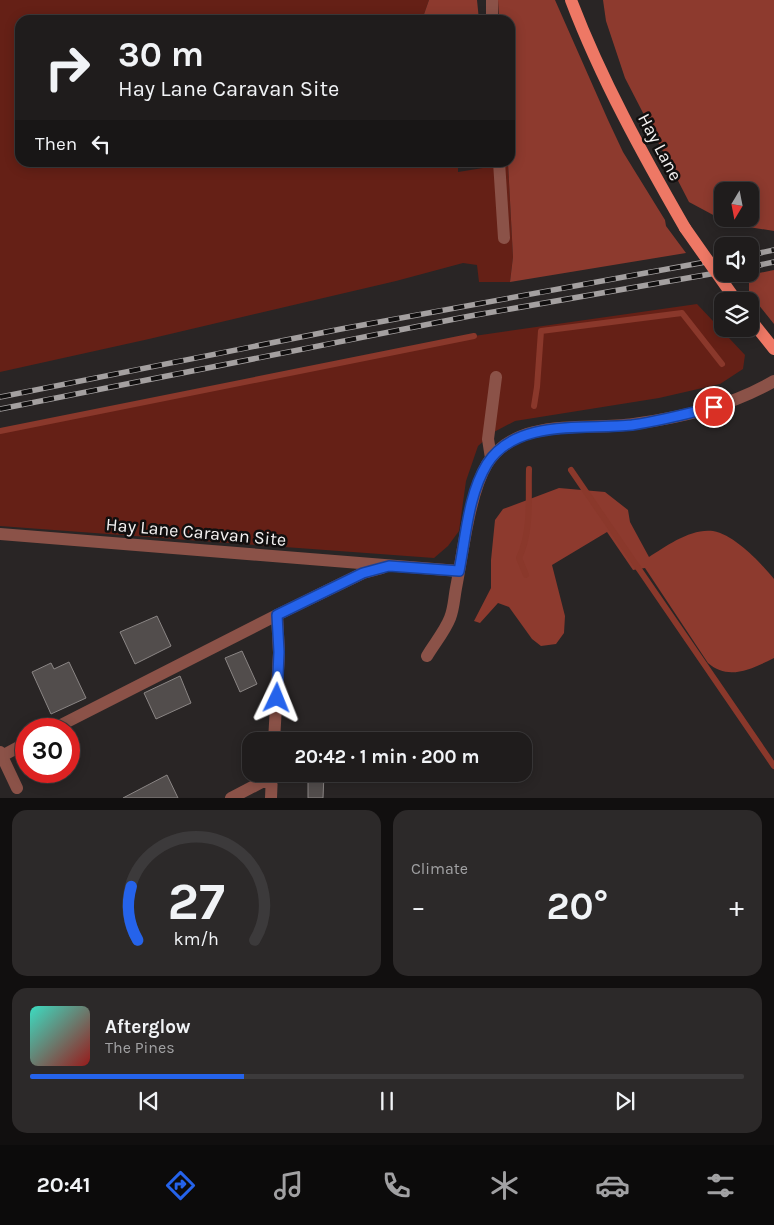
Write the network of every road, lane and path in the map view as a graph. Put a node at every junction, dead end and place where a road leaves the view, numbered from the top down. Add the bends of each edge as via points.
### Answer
1 (492, 0) edge
2 (572, 0) edge
3 (492, 15) edge
4 (499, 167) edge
5 (504, 238) dead end
6 (729, 292) edge
7 (759, 330) edge
8 (774, 348) edge
9 (496, 377) dead end
10 (774, 381) edge
11 (491, 458) junction
12 (0, 534) edge
13 (389, 566) junction
14 (459, 571) junction
15 (277, 615) junction
16 (427, 656) dead end
17 (75, 718) edge
18 (275, 732) edge
19 (15, 748) edge
20 (1, 754) edge
21 (262, 782) edge
22 (272, 782) edge
23 (16, 788) dead end
24 (231, 798) edge
25 (271, 798) edge

1 - 3 street
2 - 6 main road, Hay Lane, bridge via 618,103 685,228
4 - 5 street
7 - 8 main road
9 - 11 street via 488,439
10 - 11 street via 730,403 664,419 529,434 504,446
11 - 14 street via 478,484
12 - 13 street, Hay Lane Caravan Site
13 - 14 street, Hay Lane Caravan Site
13 - 15 street, Hay Lane Caravan Site via 363,573
14 - 16 street via 451,615
15 - 17 street, Hay Lane Caravan Site
15 - 18 street via 279,652
19 - 20 street
20 - 23 street
21 - 24 street
22 - 25 street

